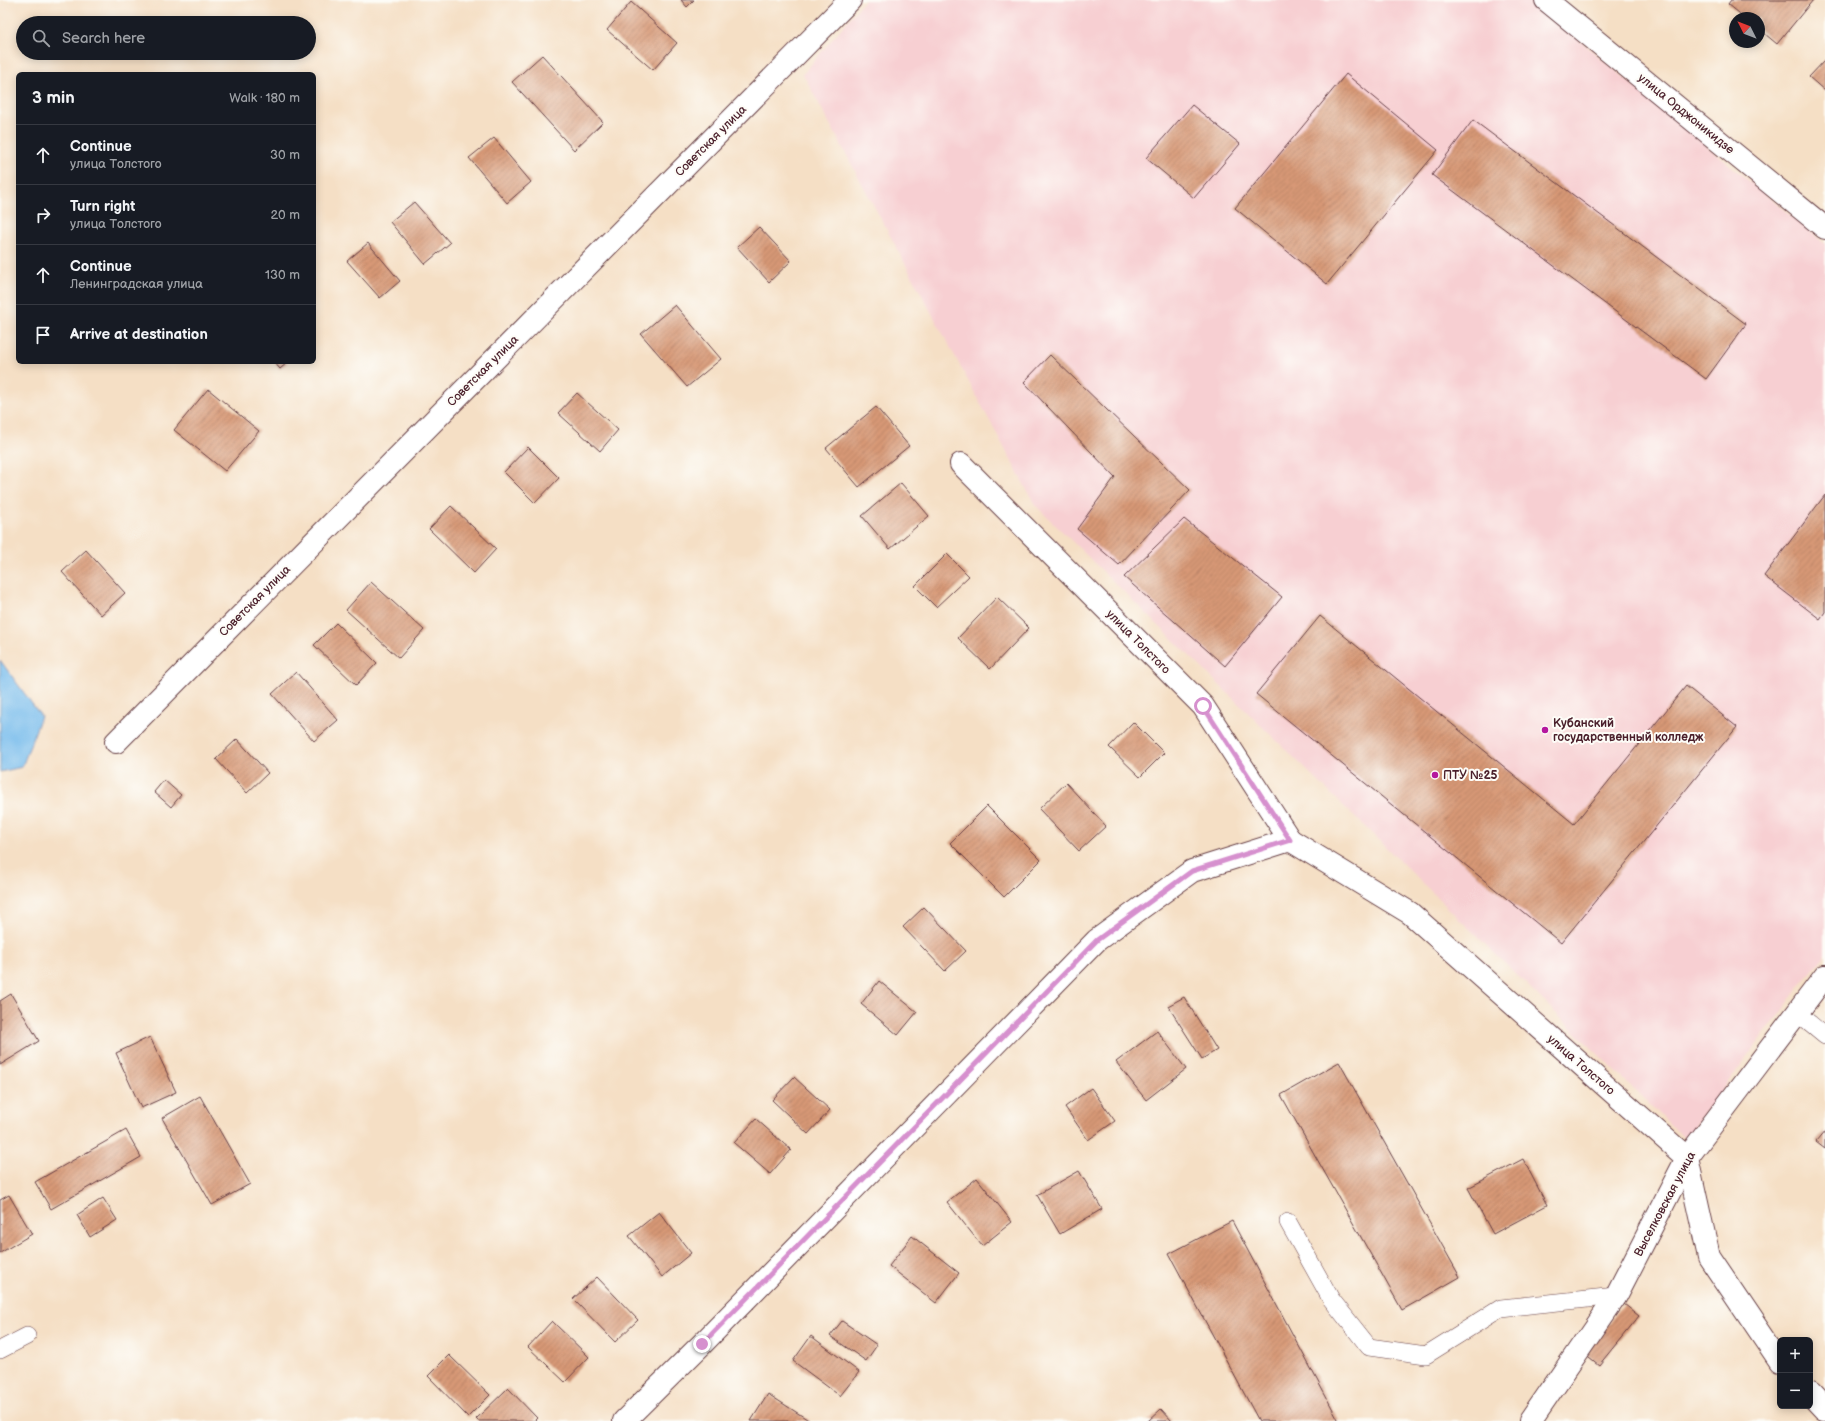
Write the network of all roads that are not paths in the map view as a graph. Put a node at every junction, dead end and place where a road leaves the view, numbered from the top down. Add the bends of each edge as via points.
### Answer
1 (850, 0) edge
2 (1546, 0) edge
3 (1825, 228) edge
4 (961, 464) dead end
5 (116, 742) dead end
6 (1290, 840) junction
7 (1825, 976) edge
8 (1797, 1013) junction
9 (1825, 1036) edge
10 (1687, 1158) junction
11 (1288, 1222) dead end
12 (1616, 1296) junction
13 (27, 1336) dead end
14 (0, 1350) edge
15 (1777, 1358) edge
16 (1813, 1396) edge
17 (1825, 1409) edge
18 (624, 1421) edge
19 (1530, 1421) edge

1 - 5 street, Советская улица
2 - 3 street, улица Орджоникидзе
4 - 6 street, улица Толстого via 1203,706
6 - 10 street, улица Толстого via 1410,913
6 - 18 street via 1192,871 1097,940
7 - 8 street, Выселковская улица
8 - 9 lane
8 - 10 street, Выселковская улица
10 - 12 street, Выселковская улица
10 - 15 street via 1709,1258
11 - 12 lane via 1331,1298 1369,1347 1426,1355 1501,1308
12 - 19 street, Выселковская улица
13 - 14 lane
16 - 17 street

